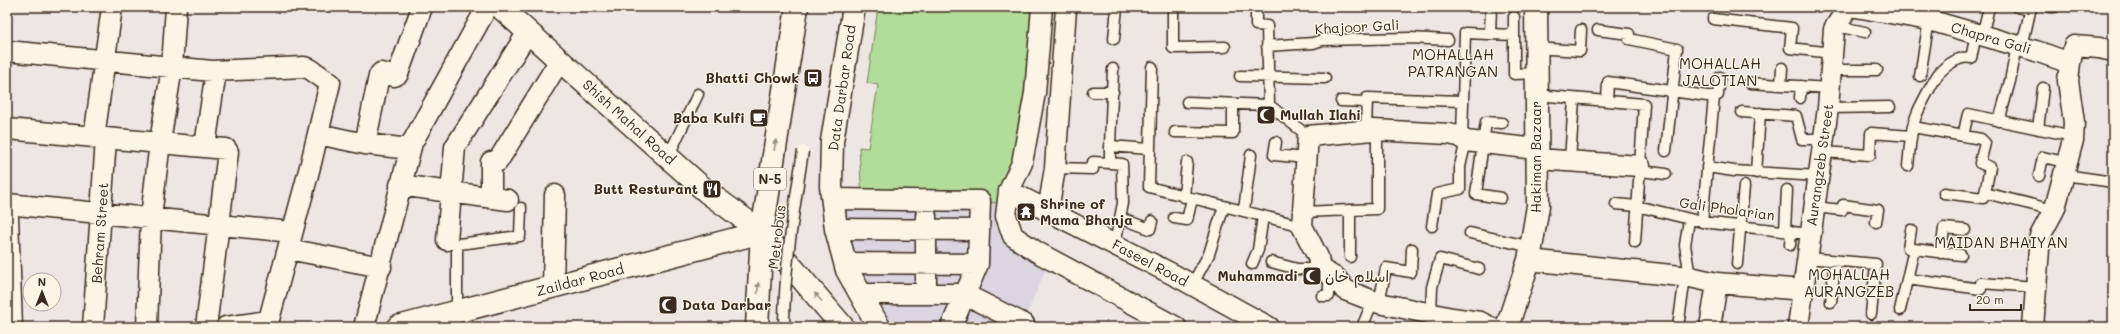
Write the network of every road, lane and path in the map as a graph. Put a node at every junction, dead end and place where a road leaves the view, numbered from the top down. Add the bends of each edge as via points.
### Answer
1 (112, 7) edge
2 (176, 7) edge
3 (422, 7) edge
4 (487, 7) edge
5 (500, 7) edge
6 (797, 7) edge
7 (854, 7) edge
8 (1117, 7) edge
9 (1173, 7) edge
10 (1256, 7) edge
11 (1490, 7) edge
12 (1536, 7) edge
13 (1848, 7) edge
14 (1856, 7) edge
15 (1989, 7) edge
16 (2017, 7) edge
17 (2049, 7) edge
18 (2055, 7) edge
19 (1066, 8) edge
20 (1881, 9) edge
21 (2031, 9) edge
22 (1904, 11) edge
23 (1042, 13) edge
24 (1514, 17) dead end
25 (1712, 19) dead end
26 (1929, 20) junction
27 (1836, 26) junction
28 (1581, 30) dead end
29 (1598, 30) dead end
30 (528, 32) junction
31 (1865, 32) dead end
32 (1490, 34) junction
33 (1514, 35) junction
34 (1979, 35) junction
35 (1114, 39) dead end
36 (1448, 40) dead end
37 (1267, 46) junction
38 (2019, 46) junction
39 (1225, 47) dead end
40 (1535, 48) junction
41 (7, 51) edge
42 (2113, 51) edge
43 (105, 60) junction
44 (560, 60) junction
45 (2070, 63) junction
46 (172, 67) junction
47 (1152, 67) dead end
48 (1782, 68) dead end
49 (1113, 69) dead end
50 (1831, 70) junction
51 (1877, 70) dead end
52 (216, 71) junction
53 (1535, 73) junction
54 (1240, 76) dead end
55 (1920, 76) dead end
56 (1268, 77) junction
57 (1720, 77) dead end
58 (1325, 78) dead end
59 (1750, 83) dead end
60 (1781, 85) junction
61 (1801, 86) junction
62 (1646, 87) junction
63 (2043, 88) dead end
64 (1672, 91) junction
65 (1093, 92) dead end
66 (1113, 92) junction
67 (698, 94) dead end
68 (1536, 95) junction
69 (1714, 97) junction
70 (1574, 98) junction
71 (1800, 98) dead end
72 (1341, 101) dead end
73 (1462, 101) junction
74 (1607, 101) junction
75 (1187, 102) dead end
76 (1366, 102) junction
77 (1233, 104) junction
78 (1644, 104) junction
79 (1269, 105) junction
80 (1890, 107) dead end
81 (1828, 108) junction
82 (1742, 112) dead end
83 (1760, 113) junction
84 (1999, 121) junction
85 (1502, 123) dead end
86 (7, 128) edge
87 (2038, 129) junction
88 (1371, 130) junction
89 (1912, 131) junction
90 (1175, 132) dead end
91 (318, 134) junction
92 (1308, 136) junction
93 (1963, 136) junction
94 (2073, 136) junction
95 (100, 138) junction
96 (1470, 140) junction
97 (160, 142) junction
98 (1276, 142) dead end
99 (365, 144) junction
100 (205, 146) junction
101 (1110, 146) junction
102 (1822, 146) junction
103 (410, 149) junction
104 (1149, 149) junction
105 (803, 151) dead end
106 (1666, 151) dead end
107 (1537, 154) junction
108 (1251, 155) dead end
109 (668, 157) junction
110 (1306, 158) junction
111 (1570, 161) junction
112 (1187, 162) dead end
113 (1110, 163) junction
114 (1908, 166) dead end
115 (1707, 167) junction
116 (1055, 168) junction
117 (1640, 169) junction
118 (2066, 169) junction
119 (1756, 173) junction
120 (1666, 174) dead end
121 (1818, 176) junction
122 (2039, 176) dead end
123 (2113, 182) edge
124 (400, 185) junction
125 (1744, 186) dead end
126 (1787, 190) dead end
127 (1009, 191) junction
128 (451, 193) junction
129 (1944, 193) dead end
130 (1985, 193) junction
131 (555, 195) dead end
132 (1188, 198) junction
133 (1501, 198) dead end
134 (833, 200) junction
135 (926, 200) junction
136 (507, 202) junction
137 (7, 204) edge
138 (1616, 204) dead end
139 (1224, 206) junction
140 (1637, 206) junction
141 (1814, 207) junction
142 (1244, 210) junction
143 (1350, 210) junction
144 (2054, 210) junction
145 (1048, 211) junction
146 (102, 213) junction
147 (1263, 216) junction
148 (7, 217) edge
149 (151, 217) junction
150 (1120, 218) junction
151 (1174, 218) dead end
152 (1302, 219) junction
153 (1688, 220) junction
154 (1152, 221) dead end
155 (1702, 222) junction
156 (1876, 222) dead end
157 (219, 224) junction
158 (1432, 226) dead end
159 (1741, 227) junction
160 (836, 229) junction
161 (926, 229) junction
162 (979, 230) junction
163 (1911, 230) dead end
164 (1964, 230) dead end
165 (1788, 231) junction
166 (762, 232) junction
167 (1470, 233) dead end
168 (1810, 234) junction
169 (447, 240) dead end
170 (290, 241) junction
171 (1635, 242) dead end
172 (1115, 244) junction
173 (1790, 245) dead end
174 (1412, 249) dead end
175 (1914, 249) junction
176 (1941, 253) junction
177 (1530, 254) junction
178 (1961, 255) dead end
179 (1350, 257) dead end
180 (1807, 258) junction
181 (1835, 261) junction
182 (1271, 262) dead end
183 (846, 263) junction
184 (926, 264) junction
185 (978, 264) junction
186 (1252, 264) dead end
187 (1737, 264) dead end
188 (381, 267) junction
189 (1479, 269) dead end
190 (1325, 271) junction
191 (1687, 277) junction
192 (1907, 279) junction
193 (1717, 283) junction
194 (1192, 285) junction
195 (553, 287) junction
196 (2036, 287) junction
197 (1803, 290) junction
198 (860, 294) junction
199 (926, 294) junction
200 (964, 294) junction
201 (1322, 296) dead end
202 (1376, 302) junction
203 (1831, 302) dead end
204 (1900, 310) dead end
205 (457, 312) junction
206 (1431, 314) junction
207 (1871, 314) dead end
208 (1450, 323) edge
209 (267, 324) edge
210 (1024, 324) dead end
211 (11, 327) edge
212 (93, 327) edge
213 (147, 327) edge
214 (206, 327) edge
215 (226, 327) edge
216 (364, 327) edge
217 (398, 327) edge
218 (757, 327) edge
219 (784, 327) edge
220 (843, 327) edge
221 (879, 327) edge
222 (951, 327) edge
223 (1176, 327) edge
224 (1269, 327) edge
225 (1362, 327) edge
226 (1490, 327) edge
227 (1506, 327) edge
228 (1678, 327) edge
229 (1710, 327) edge
230 (1798, 327) edge
231 (2033, 327) edge

1 - 43 street, Behram Street
2 - 46 street
3 - 99 street via 398,74 394,76 385,72 379,76
4 - 103 street
5 - 30 main road, Shish Mahal Road
166 -> 6 main road, N-5
7 - 134 main road, Data Darbar Road via 832,141
8 - 35 lane
9 - 39 lane via 1173,48
10 - 37 lane via 1256,25 1267,26
11 - 32 lane
12 - 40 main road, Hakiman Bazaar
13 - 27 street, Aurangzeb Street
14 - 20 street, Chapra Gali
15 - 34 lane
16 - 21 lane
17 - 18 lane
19 - 23 street
19 - 116 street
20 - 22 street, Chapra Gali
21 - 38 lane
22 - 26 street, Chapra Gali
23 - 127 street via 1035,94 1023,155
24 - 33 lane
25 - 50 lane via 1792,28 1790,48
26 - 34 street, Chapra Gali
26 - 55 lane
27 - 31 lane
27 - 50 street, Aurangzeb Street
28 - 40 lane via 1580,51
29 - 64 lane via 1628,34 1629,39 1676,49
30 - 44 main road, Shish Mahal Road
30 - 128 street via 455,147
32 - 33 lane
32 - 73 lane via 1465,34
33 - 53 lane via 1514,74
34 - 38 street, Chapra Gali
34 - 89 lane via 1971,58 1965,56 1958,59 1939,73 1917,113
36 - 37 lane, Khajoor Gali via 1322,40 1313,43
37 - 56 lane
38 - 45 street, Chapra Gali
38 - 84 lane
40 - 53 main road, Hakiman Bazaar
41 - 43 street
42 - 45 street via 2074,46
43 - 46 street
43 - 95 street, Behram Street
44 - 109 main road, Shish Mahal Road
44 - 136 street via 498,161 491,162
45 - 94 street via 2068,81 2074,122
46 - 52 street
46 - 97 street
47 - 104 lane
48 - 60 lane
49 - 66 lane
50 - 51 lane
50 - 61 lane
50 - 81 street, Aurangzeb Street
52 - 91 street via 304,67 310,69 330,83
52 - 100 street
53 - 68 main road, Hakiman Bazaar
54 - 56 lane
56 - 58 lane
56 - 79 lane
57 - 69 lane via 1718,95
59 - 60 lane
60 - 61 lane
61 - 71 lane
62 - 64 lane
62 - 74 lane via 1608,82
62 - 78 lane
63 - 87 lane
64 - 69 lane
64 - 106 lane
65 - 66 lane
66 - 101 lane
67 - 109 lane
68 - 70 lane
68 - 107 main road, Hakiman Bazaar
69 - 115 lane
70 - 74 lane
70 - 111 lane
72 - 76 lane
73 - 76 lane via 1367,98
73 - 96 lane
74 - 78 lane
75 - 77 lane
76 - 88 lane
77 - 79 lane
77 - 90 lane via 1233,133
78 - 117 lane
79 - 92 lane
80 - 81 lane
81 - 102 street, Aurangzeb Street
82 - 83 lane
83 - 102 lane via 1796,116 1802,139
83 - 119 lane
84 - 87 lane
84 - 93 lane via 1968,114
85 - 96 lane via 1486,122
86 - 95 street
87 - 94 lane
88 - 92 street
88 - 96 street via 1449,134
88 - 143 lane via 1377,213
89 - 93 lane
89 - 102 lane via 1871,133 1870,155
89 - 114 lane
91 - 99 street
91 - 170 street
92 - 110 street
93 - 130 lane via 1981,139 1985,143 1980,163 1990,167
94 - 118 street
95 - 97 street
95 - 146 street, Behram Street
96 - 107 street
96 - 133 lane via 1476,194
96 - 158 lane via 1460,166 1460,189 1437,194
97 - 100 street
97 - 149 street
98 - 110 lane via 1274,155
99 - 103 street
100 - 157 street via 226,149 228,152
101 - 104 lane
101 - 113 lane
102 - 121 street, Aurangzeb Street
103 - 124 street
104 - 132 lane via 1149,187
105 - 219 lane, Metrobus, bridge via 784,292
107 - 111 street
107 - 177 main road, Hakiman Bazaar via 1538,206
108 - 142 lane
109 - 166 main road, Shish Mahal Road via 707,192
110 - 152 street
111 - 117 street
112 - 132 lane
113 - 116 lane via 1093,162 1093,170
113 - 150 lane via 1122,164 1123,203
115 - 119 lane
115 - 155 lane
116 - 145 street
117 - 120 lane
117 - 140 lane
118 - 122 lane via 2043,157
118 - 123 lane
118 - 144 street
119 - 121 lane
121 - 141 street, Aurangzeb Street
124 - 128 street
124 - 188 street
125 - 159 lane
126 - 165 lane
127 - 145 street, Faseel Road
127 - 223 street via 1006,216 1013,236 1037,252
128 - 136 street
128 - 169 street
129 - 130 lane via 1983,198
130 - 144 lane
131 - 195 street
132 - 139 lane
132 - 151 lane via 1187,220
134 - 135 street
134 - 160 main road, Data Darbar Road
135 - 161 street
135 - 162 street via 980,201
136 - 205 lane via 520,236 459,244 457,247
137 - 146 street
138 - 140 lane, Gali Pholarian
139 - 142 lane
139 - 194 lane via 1209,254
140 - 153 lane, Gali Pholarian
140 - 171 lane
141 - 156 lane via 1842,210 1843,205 1878,210
141 - 168 street, Aurangzeb Street
142 - 147 lane
143 - 152 lane
143 - 179 lane
144 - 196 street via 2040,236
145 - 172 street, Faseel Road
146 - 149 street
146 - 212 street, Behram Street
147 - 152 lane
147 - 186 lane via 1258,250
148 - 211 main road
149 - 157 street
149 - 213 street
150 - 154 lane via 1150,229
150 - 172 lane
152 - 190 street
153 - 155 lane, Gali Pholarian
153 - 191 lane via 1685,245
155 - 159 lane, Gali Pholarian
157 - 170 street
157 - 214 street
159 - 165 lane, Gali Pholarian
159 - 187 lane
160 - 161 street
160 - 183 main road, Data Darbar Road
161 - 162 street
161 - 184 street
162 - 185 street
163 - 175 lane via 1908,248
164 - 176 lane via 1944,228
165 - 168 lane, Gali Pholarian
165 - 173 lane
166 - 195 main road, Zaildar Road
218 -> 166 main road, N-5
220 -> 166 main road, Shish Mahal Road
167 - 177 lane
168 - 180 street, Aurangzeb Street
170 - 188 street
170 - 209 street
172 - 194 street, Faseel Road
174 - 202 lane via 1411,272 1386,268
175 - 176 lane
175 - 192 lane
176 - 178 lane
177 - 191 street
177 - 227 main road, Hakiman Bazaar
180 - 181 lane
180 - 197 street, Aurangzeb Street
181 - 203 lane
181 - 207 lane via 1876,264
182 - 190 lane via 1297,269
183 - 184 street
183 - 198 main road, Data Darbar Road
184 - 185 street
184 - 199 street
185 - 200 street
188 - 216 street
189 - 206 lane via 1440,259 1432,287
190 - 201 lane via 1329,296
190 - 202 street via 1336,278 1345,290
191 - 193 street
191 - 228 lane
192 - 196 lane via 1981,289 1981,283
192 - 204 lane
193 - 197 street
193 - 229 street
194 - 224 street, Faseel Road
195 - 205 main road, Zaildar Road
196 - 231 street
197 - 230 street, Aurangzeb Street
198 - 199 street
198 - 221 main road, Data Darbar Road
199 - 200 street
200 - 210 street
200 - 222 street
202 - 206 street
202 - 225 lane
205 - 217 main road, Zaildar Road
206 - 208 street
208 - 226 street via 1480,322
209 - 215 street

